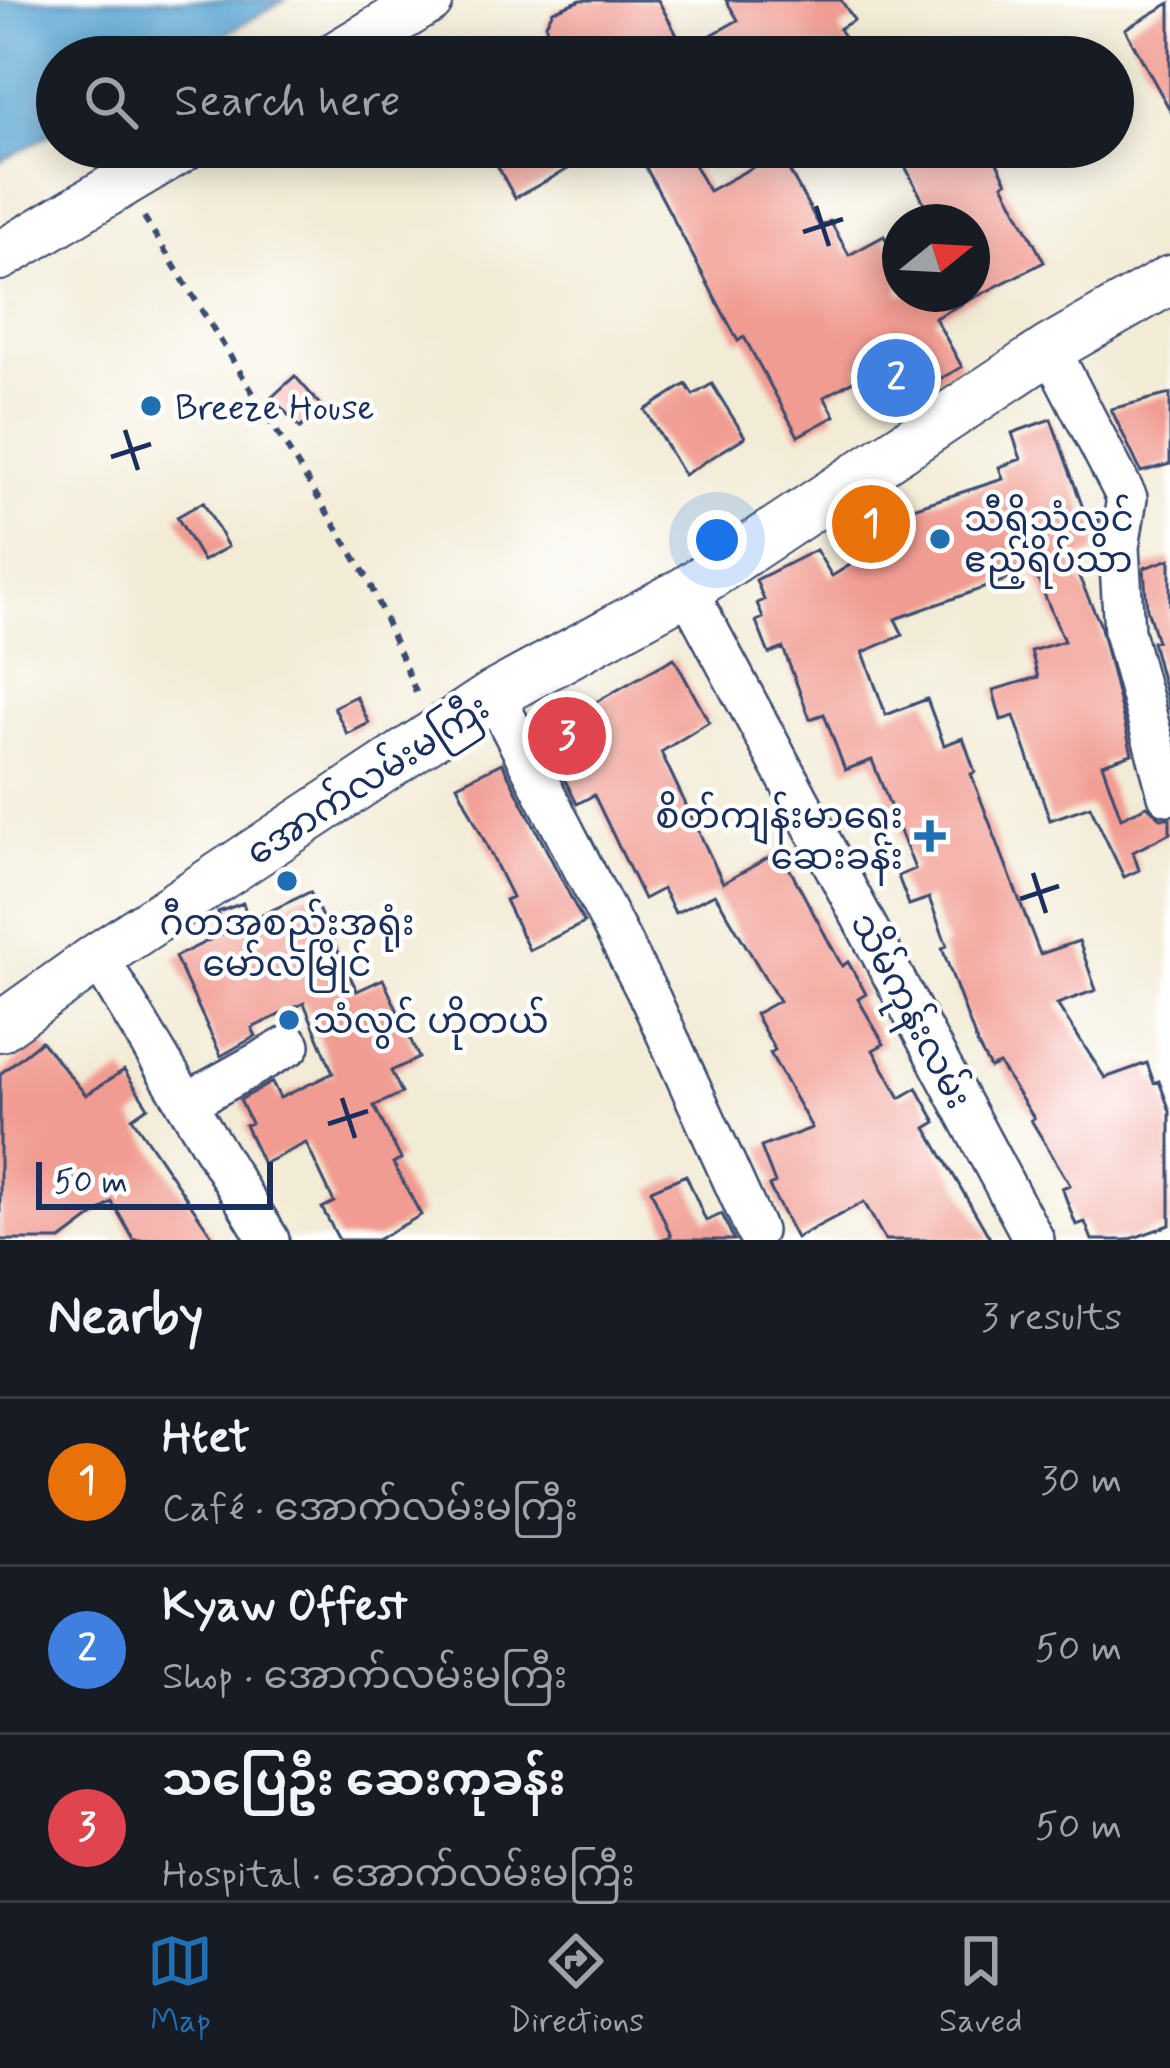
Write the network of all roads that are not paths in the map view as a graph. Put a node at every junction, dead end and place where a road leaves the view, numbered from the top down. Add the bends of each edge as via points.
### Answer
1 (429, 0) edge
2 (369, 36) edge
3 (148, 168) edge
4 (0, 256) edge
5 (1170, 280) edge
6 (1050, 350) junction
7 (687, 590) junction
8 (494, 695) junction
9 (1168, 795) edge
10 (98, 957) junction
11 (0, 1027) edge
12 (290, 1045) dead end
13 (186, 1103) junction
14 (756, 1232) dead end
15 (264, 1238) edge
16 (1034, 1240) edge

1 - 2 main road
3 - 4 main road
5 - 6 main road, အောက်လမ်းမကြီး
6 - 7 main road, အောက်လမ်းမကြီး
6 - 9 street via 1127,498 1119,547 1124,632
7 - 8 main road, အောက်လမ်းမကြီး
7 - 16 street, သိမ်ကုန်းလမ်း
8 - 10 main road, အောက်လမ်းမကြီး
8 - 14 street via 651,1000
10 - 11 main road, အောက်လမ်းမကြီး
10 - 13 street
12 - 13 street
13 - 15 street

